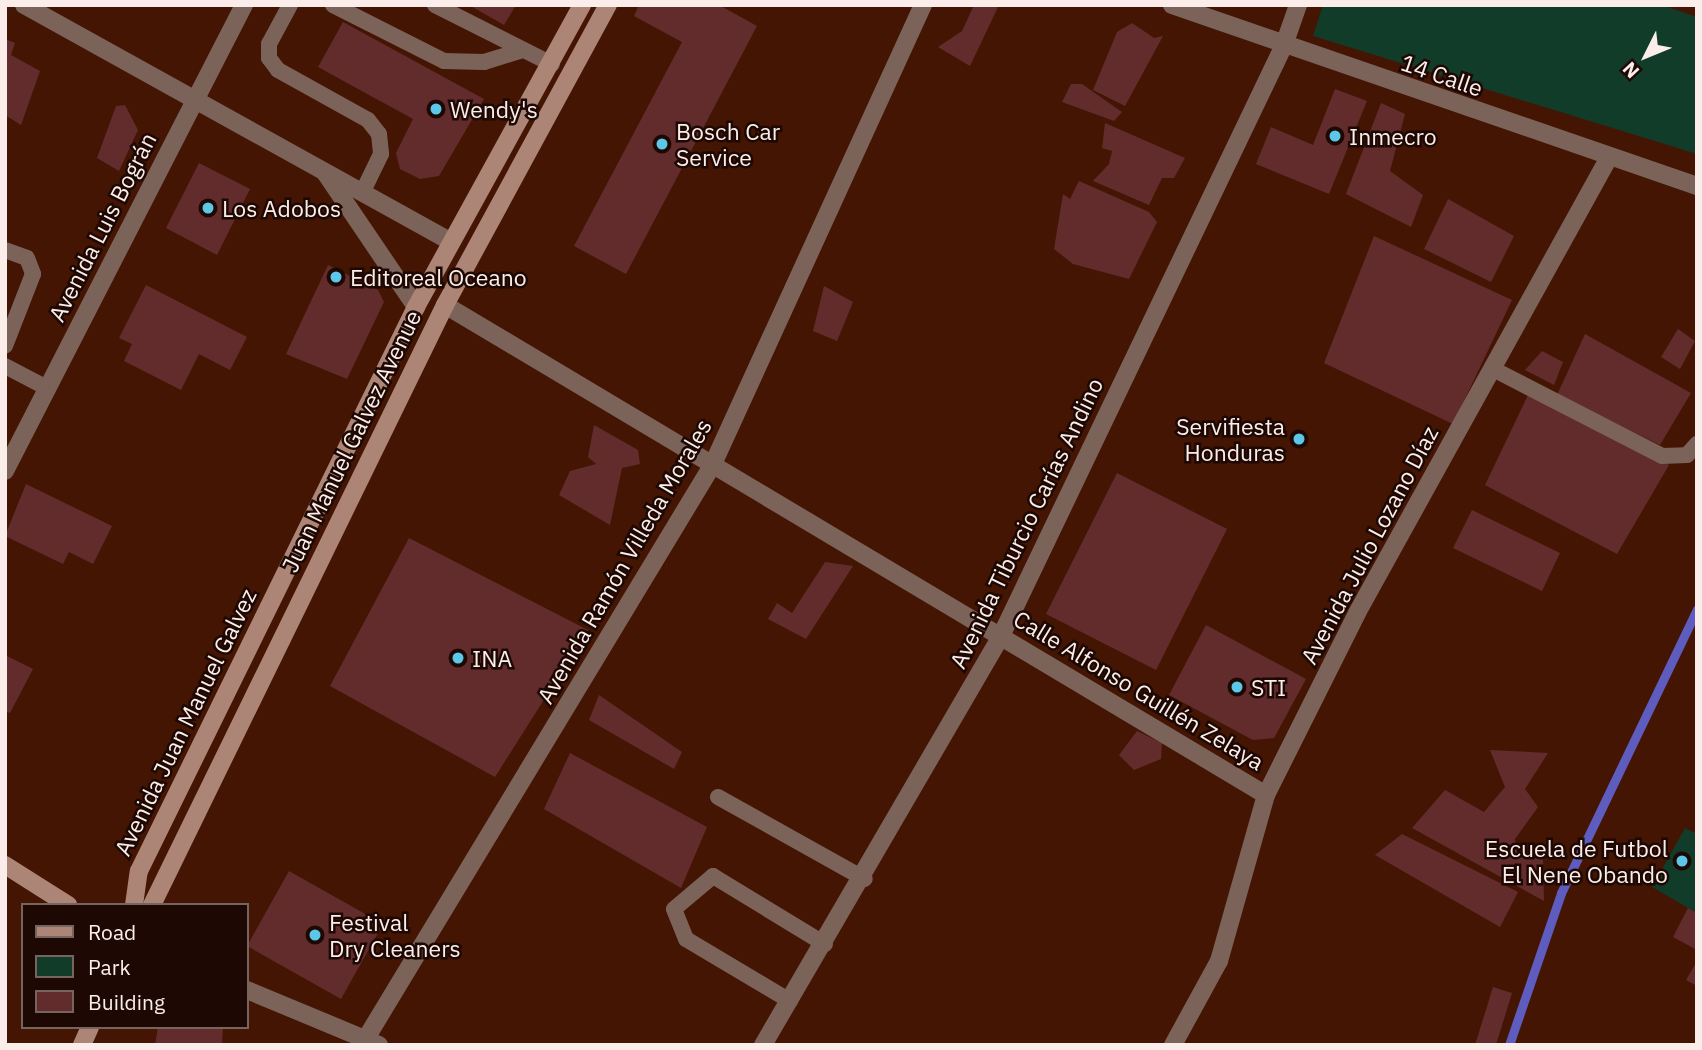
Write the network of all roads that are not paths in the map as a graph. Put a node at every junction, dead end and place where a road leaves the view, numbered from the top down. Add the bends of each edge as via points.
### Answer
1 (24, 5) edge
2 (244, 5) edge
3 (290, 5) edge
4 (333, 5) edge
5 (435, 5) edge
6 (582, 5) edge
7 (608, 5) edge
8 (923, 5) edge
9 (1172, 5) edge
10 (1298, 5) edge
11 (1284, 46) junction
12 (523, 50) junction
13 (552, 64) junction
14 (192, 103) junction
15 (1608, 159) junction
16 (322, 168) junction
17 (1697, 187) edge
18 (363, 191) junction
19 (451, 242) junction
20 (5, 250) edge
21 (445, 305) junction
22 (416, 307) junction
23 (5, 346) edge
24 (5, 366) edge
25 (1493, 369) junction
26 (47, 388) junction
27 (1697, 444) edge
28 (713, 464) junction
29 (5, 471) edge
30 (1001, 636) junction
31 (1266, 795) junction
32 (719, 797) dead end
33 (5, 866) edge
34 (865, 879) junction
35 (65, 903) edge
36 (134, 903) edge
37 (153, 903) edge
38 (825, 944) junction
39 (248, 990) edge
40 (790, 1000) junction
41 (89, 1029) edge
42 (369, 1043) edge
43 (82, 1045) edge
44 (763, 1045) edge
45 (1173, 1045) edge

1 - 14 street
2 - 14 street, Avenida Luis Bográn
3 - 18 lane via 269,44 269,58 278,70 368,120 379,134 381,154
4 - 12 lane via 444,61 484,62
5 - 12 lane
6 - 13 street, Avenida Juan Manuel Galvez
7 - 21 street, Juan Manuel Galvez Avenue
8 - 28 street, Avenida Ramón Villeda Morales
9 - 11 street, 14 Calle
10 - 11 street, Avenida Tiburcio Carías Andino
11 - 15 street, 14 Calle
11 - 30 street, Avenida Tiburcio Carías Andino
12 - 13 lane
13 - 19 street, Avenida Juan Manuel Galvez
14 - 16 street
14 - 26 street, Avenida Luis Bográn
15 - 17 street, 14 Calle
15 - 25 street, Avenida Julio Lozano Díaz
16 - 18 street
16 - 22 street
18 - 19 street
19 - 22 street, Avenida Juan Manuel Galvez
20 - 23 lane via 27,258 33,274
21 - 28 street, Calle Alfonso Guillén Zelaya
21 - 37 street, Juan Manuel Galvez Avenue
22 - 36 street, Avenida Juan Manuel Galvez via 139,871
24 - 26 lane
25 - 27 lane via 1662,456 1687,455
25 - 31 street, Avenida Julio Lozano Díaz via 1357,614
26 - 29 street, Avenida Luis Bográn
28 - 30 street, Calle Alfonso Guillén Zelaya
28 - 42 street, Avenida Ramón Villeda Morales
30 - 31 street, Calle Alfonso Guillén Zelaya
30 - 34 street, Avenida Tiburcio Carías Andino
31 - 45 street, Avenida Julio Lozano Díaz via 1219,961
32 - 34 lane
33 - 35 street
34 - 38 street, Avenida Tiburcio Carías Andino
38 - 40 street, Avenida Tiburcio Carías Andino
38 - 40 lane via 713,876 674,909 686,939
39 - 42 street
40 - 44 street, Avenida Tiburcio Carías Andino
41 - 43 street

